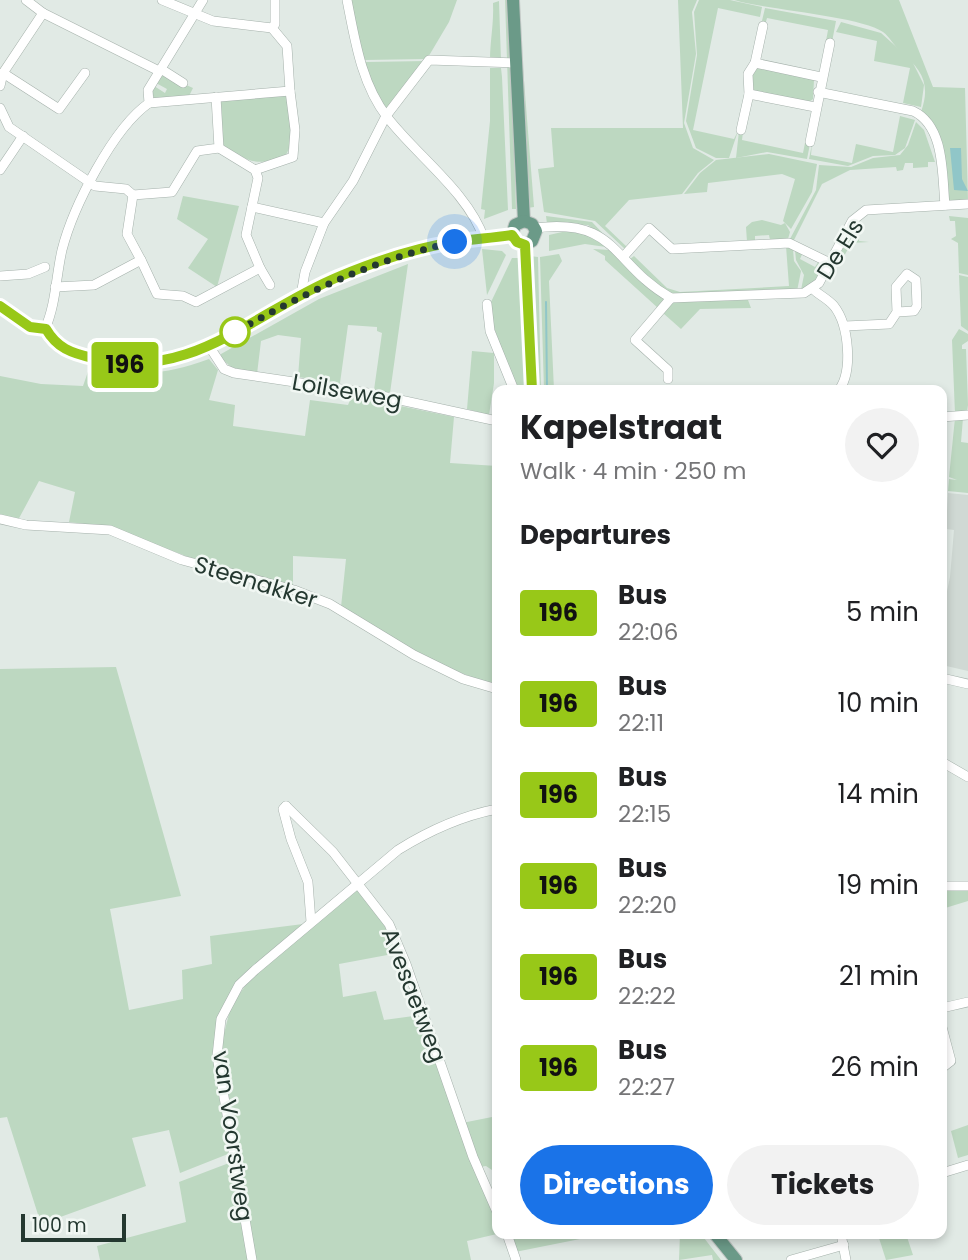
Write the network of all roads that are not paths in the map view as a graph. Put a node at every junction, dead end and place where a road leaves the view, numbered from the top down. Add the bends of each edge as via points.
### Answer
1 (26, 0) edge
2 (162, 0) edge
3 (203, 0) edge
4 (275, 0) edge
5 (346, 0) edge
6 (513, 0) edge
7 (43, 13) junction
8 (194, 15) junction
9 (762, 26) dead end
10 (272, 28) junction
11 (830, 43) dead end
12 (515, 63) junction
13 (755, 63) junction
14 (160, 70) junction
15 (3, 73) junction
16 (85, 73) dead end
17 (821, 77) junction
18 (183, 83) dead end
19 (0, 86) edge
20 (290, 91) junction
21 (818, 92) junction
22 (749, 94) junction
23 (214, 97) junction
24 (149, 103) junction
25 (815, 107) junction
26 (0, 108) edge
27 (386, 116) junction
28 (741, 131) dead end
29 (23, 136) junction
30 (810, 142) dead end
31 (219, 148) junction
32 (0, 170) edge
33 (255, 170) junction
34 (91, 183) junction
35 (133, 195) junction
36 (968, 204) edge
37 (945, 205) junction
38 (252, 207) junction
39 (324, 223) junction
40 (531, 228) junction
41 (512, 235) junction
42 (484, 239) junction
43 (525, 245) junction
44 (623, 257) junction
45 (141, 260) junction
46 (830, 263) junction
47 (45, 267) dead end
48 (260, 268) junction
49 (0, 276) edge
50 (270, 285) dead end
51 (55, 287) junction
52 (813, 289) junction
53 (301, 295) junction
54 (671, 298) junction
55 (487, 304) dead end
56 (0, 306) edge
57 (897, 312) dead end
58 (845, 326) junction
59 (46, 329) junction
60 (209, 346) junction
61 (668, 379) dead end
62 (512, 385) edge
63 (532, 385) edge
64 (841, 385) edge
65 (968, 415) edge
66 (947, 417) edge
67 (492, 420) edge
68 (0, 519) edge
69 (947, 679) edge
70 (968, 684) edge
71 (492, 688) edge
72 (947, 765) edge
73 (968, 777) edge
74 (492, 810) edge
75 (359, 883) junction
76 (947, 886) edge
77 (968, 886) edge
78 (311, 922) junction
79 (968, 1002) edge
80 (947, 1007) edge
81 (947, 1046) edge
82 (947, 1064) edge
83 (968, 1165) edge
84 (947, 1171) edge
85 (492, 1201) edge
86 (508, 1239) edge
87 (719, 1239) edge
88 (842, 1239) edge
89 (844, 1245) junction
90 (252, 1260) edge
91 (516, 1260) edge
92 (736, 1260) edge
93 (791, 1260) edge
94 (846, 1260) edge

1 - 7 street
2 - 8 street
3 - 8 street
4 - 10 street
5 - 27 street via 360,64
6 - 12 main road
7 - 14 street
7 - 15 street
8 - 10 street via 231,25
8 - 14 street
9 - 13 street
10 - 20 street via 287,46
11 - 17 street
12 - 27 street via 429,60
12 - 40 main road
13 - 17 street
13 - 22 street via 748,74
14 - 18 street
14 - 24 street via 148,90
15 - 16 street via 59,108
15 - 19 street
17 - 21 street
20 - 23 street
20 - 33 street via 293,158
21 - 25 street
21 - 37 street via 914,111 925,118 940,157
22 - 25 street
22 - 28 street
23 - 24 street
23 - 31 street
24 - 34 street via 134,114
25 - 30 street
26 - 29 street via 9,127
27 - 39 street via 353,181
27 - 42 street via 474,215
29 - 32 street
29 - 34 street
31 - 33 street
31 - 35 street via 197,151 172,192
33 - 38 street via 258,178
34 - 35 street
34 - 51 street via 63,248
35 - 45 street via 127,234
36 - 37 street, De Els
37 - 46 street, De Els via 866,210 852,221
38 - 39 street
38 - 48 street via 247,242
39 - 53 street
40 - 41 main road via 515,225
40 - 43 main road
40 - 44 street via 590,230
41 - 42 street
41 - 43 main road
42 - 53 street via 423,248
43 - 63 main road
44 - 46 street via 649,228 672,249 789,243
44 - 54 street
45 - 48 street via 157,294 196,302
45 - 51 street via 94,285
46 - 52 street, De Els
47 - 49 street via 28,274
48 - 50 street
51 - 59 street
52 - 54 street, De Els
52 - 58 street via 833,305
53 - 60 street
54 - 61 street via 635,340 668,370
55 - 62 street via 490,331
56 - 59 street via 30,327
57 - 58 street via 889,324
58 - 64 street via 846,372
59 - 60 street via 59,347 130,366 162,363
60 - 67 street, Loilseweg via 223,369 234,373 368,393
65 - 66 street
68 - 71 street, Steenakker via 110,530 182,559 293,590 330,604 414,655
69 - 70 street
72 - 73 street
74 - 75 street, van Voorstweg via 467,815 422,835
75 - 78 street, van Voorstweg
75 - 78 street, Avesaetweg via 286,806 291,839 308,882
75 - 85 street, Avesaetweg via 389,924 407,964
76 - 77 street
78 - 90 street, van Voorstweg via 239,985 219,1035 220,1074
79 - 80 street
81 - 82 street via 951,1061
83 - 84 street
86 - 91 street
87 - 92 main road
88 - 89 street
89 - 93 street
89 - 94 street

